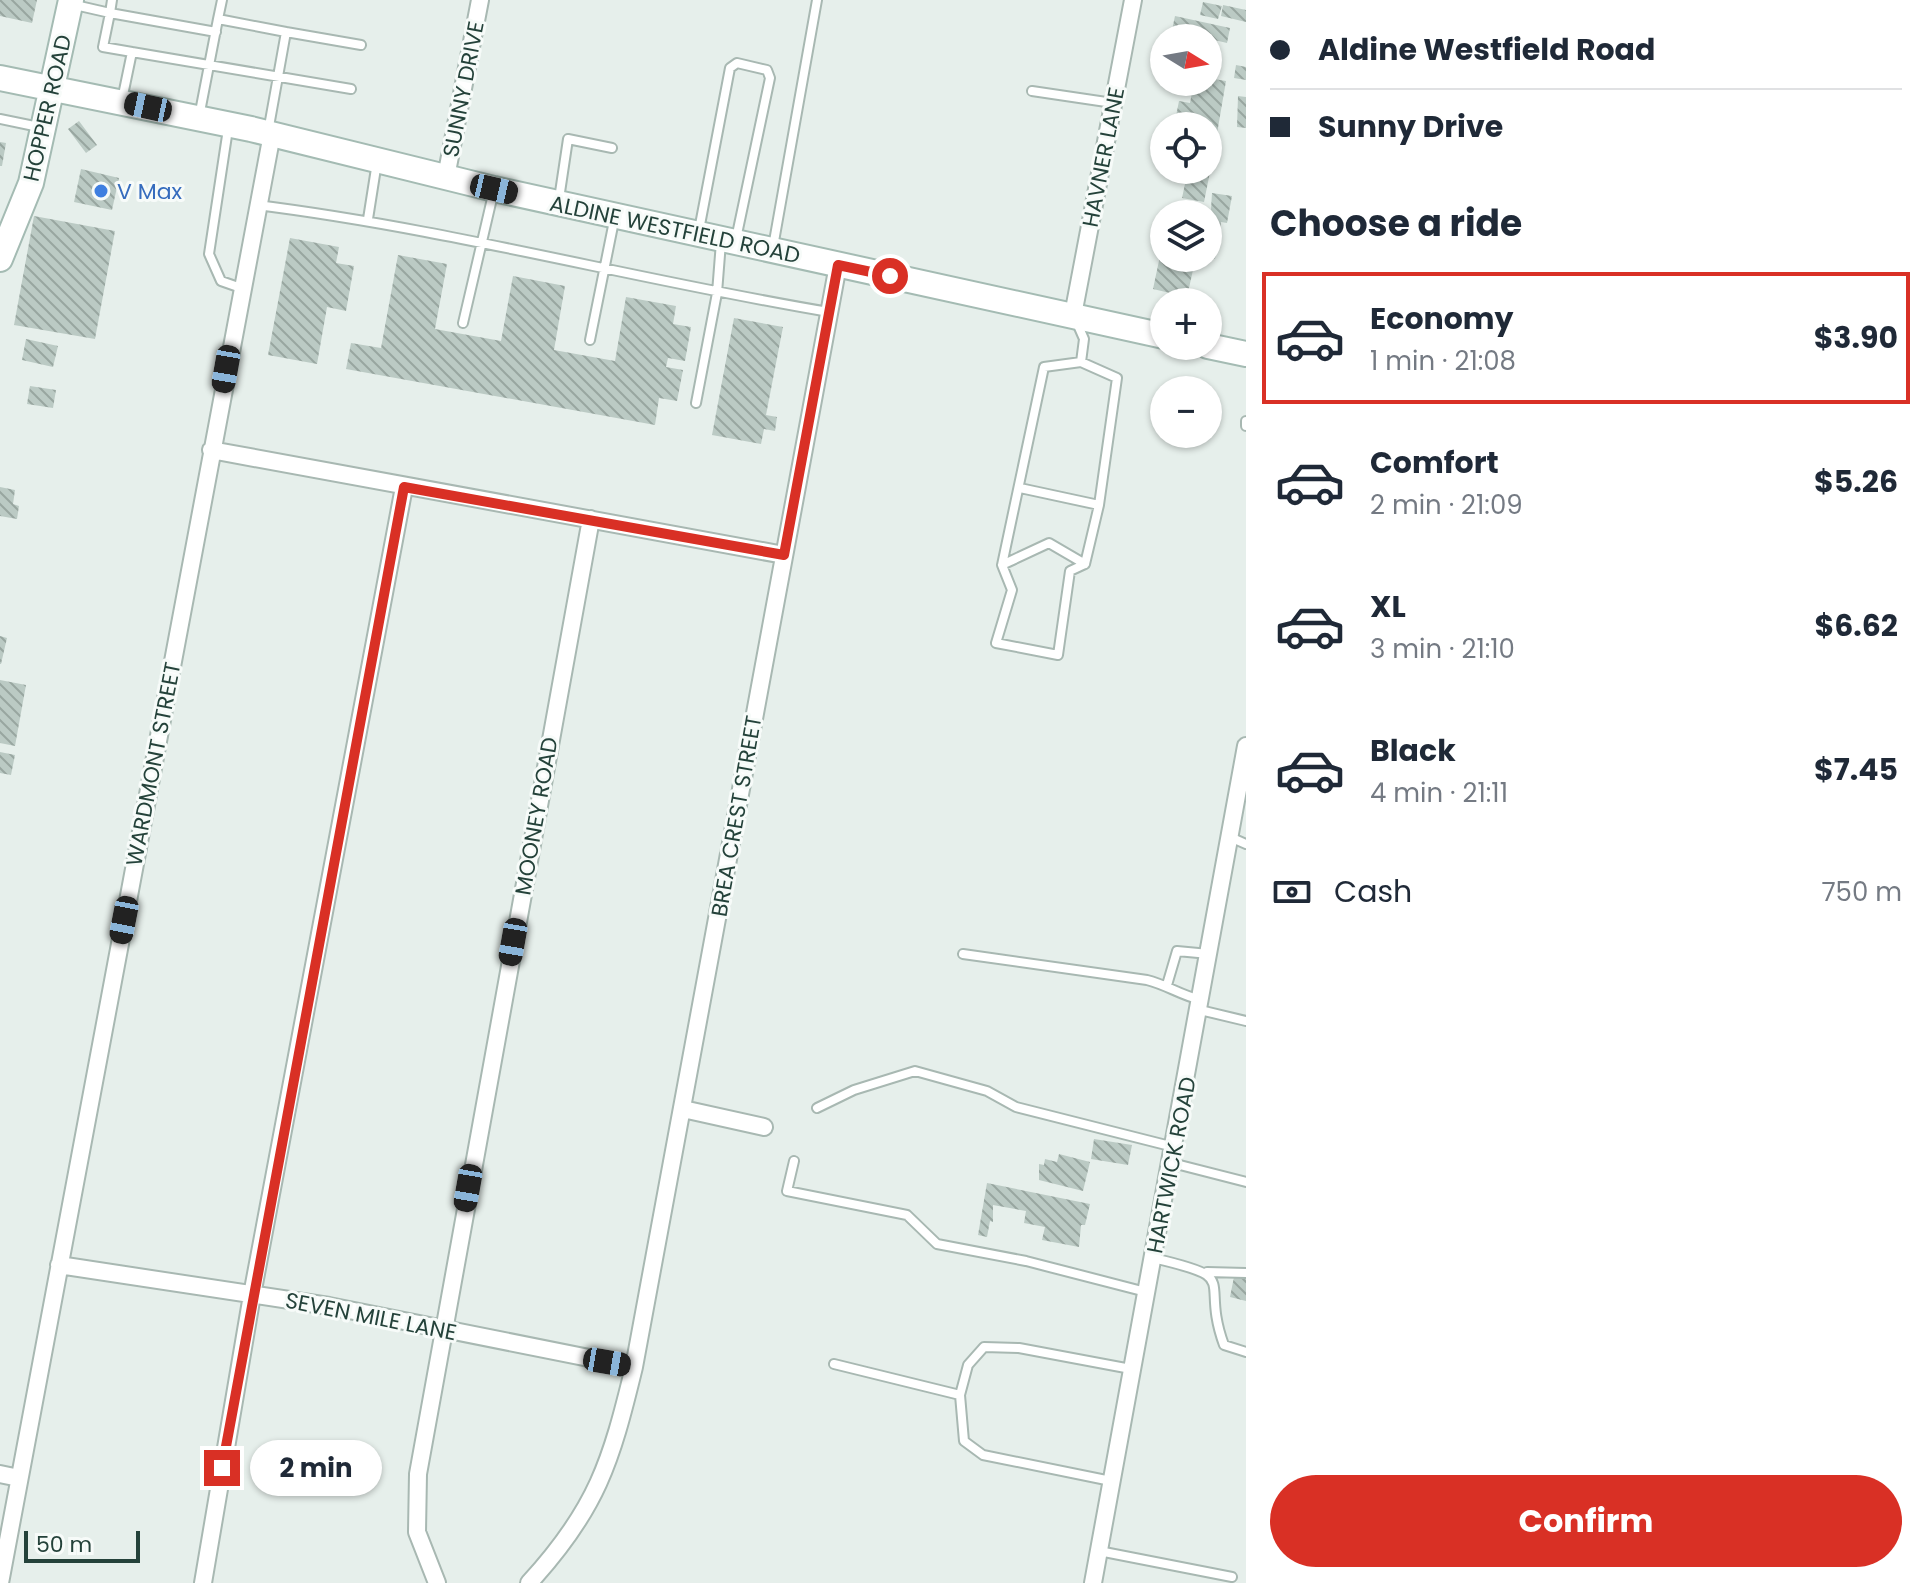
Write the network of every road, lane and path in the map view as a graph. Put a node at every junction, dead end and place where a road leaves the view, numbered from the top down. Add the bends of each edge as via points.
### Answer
1 (112, 0) edge
2 (222, 0) edge
3 (480, 0) edge
4 (817, 0) edge
5 (1133, 0) edge
6 (70, 2) edge
7 (110, 13) junction
8 (218, 19) junction
9 (216, 32) junction
10 (286, 32) junction
11 (361, 45) dead end
12 (132, 52) junction
13 (209, 65) junction
14 (278, 77) junction
15 (0, 78) edge
16 (351, 89) dead end
17 (53, 90) junction
18 (1032, 91) dead end
19 (122, 101) junction
20 (1113, 103) junction
21 (199, 118) junction
22 (0, 119) edge
23 (228, 124) junction
24 (44, 128) junction
25 (270, 134) junction
26 (612, 148) dead end
27 (377, 162) junction
28 (446, 177) junction
29 (494, 189) junction
30 (559, 204) junction
31 (257, 205) junction
32 (615, 216) junction
33 (368, 219) junction
34 (718, 239) junction
35 (481, 243) junction
36 (773, 252) junction
37 (0, 259) edge
38 (838, 265) junction
39 (604, 269) junction
40 (241, 288) junction
41 (717, 293) junction
42 (829, 312) junction
43 (1073, 315) junction
44 (463, 323) dead end
45 (1150, 333) edge
46 (590, 340) dead end
47 (1222, 349) edge
48 (1246, 354) edge
49 (1081, 362) junction
50 (696, 403) dead end
51 (211, 450) junction
52 (404, 487) junction
53 (1020, 488) junction
54 (1099, 505) junction
55 (591, 519) junction
56 (784, 555) junction
57 (1085, 564) junction
58 (1002, 565) junction
59 (1246, 746) edge
60 (1230, 837) junction
61 (1246, 844) edge
62 (963, 954) dead end
63 (1209, 954) junction
64 (1167, 985) junction
65 (1201, 1005) junction
66 (1246, 1021) edge
67 (817, 1108) dead end
68 (683, 1109) junction
69 (764, 1127) dead end
70 (1173, 1155) junction
71 (794, 1161) dead end
72 (1246, 1182) edge
73 (1153, 1258) junction
74 (59, 1265) junction
75 (1207, 1272) junction
76 (1246, 1273) edge
77 (1146, 1292) junction
78 (252, 1295) junction
79 (443, 1330) junction
80 (1246, 1352) edge
81 (834, 1364) dead end
82 (634, 1367) junction
83 (1131, 1369) junction
84 (960, 1395) junction
85 (0, 1474) edge
86 (19, 1478) junction
87 (1111, 1481) junction
88 (1098, 1551) junction
89 (1232, 1577) dead end
90 (0, 1583) edge
91 (203, 1583) edge
92 (437, 1583) edge
93 (529, 1583) edge
94 (1093, 1583) edge

1 - 7 lane
2 - 8 lane
3 - 28 street, SUNNY DRIVE
4 - 36 lane
5 - 20 street, HAVNER LANE
6 - 7 lane
6 - 17 main road, HOPPER ROAD
7 - 9 lane
7 - 12 lane via 103,47
8 - 9 lane
8 - 10 lane
9 - 13 lane
10 - 11 lane
10 - 14 lane
12 - 13 lane
12 - 19 lane
13 - 14 lane
13 - 21 lane
14 - 16 lane
14 - 25 lane
15 - 17 main road, ALDINE WESTFIELD ROAD
17 - 19 main road, ALDINE WESTFIELD ROAD
17 - 24 main road, HOPPER ROAD
18 - 20 lane
19 - 21 main road, ALDINE WESTFIELD ROAD
20 - 43 street, HAVNER LANE
21 - 23 main road, ALDINE WESTFIELD ROAD
22 - 24 lane
23 - 25 main road, ALDINE WESTFIELD ROAD
23 - 40 lane via 209,254 221,281
24 - 37 main road, HOPPER ROAD via 31,183
25 - 27 main road, ALDINE WESTFIELD ROAD
25 - 31 street, WARDMONT STREET
26 - 30 lane via 568,139
27 - 28 main road, ALDINE WESTFIELD ROAD
27 - 33 lane
28 - 29 main road, ALDINE WESTFIELD ROAD
29 - 30 main road, ALDINE WESTFIELD ROAD
29 - 35 lane
30 - 32 main road, ALDINE WESTFIELD ROAD
31 - 33 lane
31 - 40 street, WARDMONT STREET
32 - 34 main road, ALDINE WESTFIELD ROAD
32 - 39 lane
33 - 35 lane
34 - 34 lane via 730,68 737,63 767,70 770,78
34 - 36 main road, ALDINE WESTFIELD ROAD
34 - 41 lane
35 - 39 lane
35 - 44 lane
36 - 38 main road, ALDINE WESTFIELD ROAD
38 - 42 street, BREA CREST STREET
38 - 43 main road, ALDINE WESTFIELD ROAD
39 - 41 lane
39 - 46 lane
40 - 51 street, WARDMONT STREET
41 - 42 lane
41 - 50 lane
42 - 56 street, BREA CREST STREET
43 - 45 main road, ALDINE WESTFIELD ROAD
43 - 49 lane via 1084,339
47 - 48 main road
49 - 53 lane via 1044,367
49 - 54 lane via 1117,378
51 - 52 street
51 - 74 street, WARDMONT STREET
52 - 55 street
52 - 78 street
53 - 54 lane
53 - 58 lane
54 - 57 lane
55 - 56 street
55 - 79 street, MOONEY ROAD
56 - 68 street, BREA CREST STREET
57 - 58 lane via 1049,543
57 - 58 lane via 1070,571 1058,655 996,643 1012,590
59 - 60 street, HARTWICK ROAD
60 - 61 lane
60 - 63 street, HARTWICK ROAD
62 - 64 lane
63 - 64 lane via 1177,951
63 - 65 street, HARTWICK ROAD
64 - 65 lane
65 - 66 lane
65 - 70 street, HARTWICK ROAD
67 - 70 lane via 915,1071
68 - 69 street
68 - 82 street, BREA CREST STREET
70 - 72 lane
70 - 73 street, HARTWICK ROAD
71 - 77 lane via 787,1191 907,1215 937,1244
73 - 75 lane
73 - 77 street, HARTWICK ROAD
74 - 78 street, SEVEN MILE LANE
74 - 86 street, WARDMONT STREET
75 - 76 lane
75 - 80 lane via 1214,1282 1224,1345
77 - 83 street, HARTWICK ROAD
78 - 79 street, SEVEN MILE LANE
78 - 91 street
79 - 82 street, SEVEN MILE LANE
79 - 92 street, MOONEY ROAD via 418,1474 417,1532
81 - 84 lane
82 - 93 street, BREA CREST STREET via 614,1451 599,1486 579,1521
83 - 84 lane via 1019,1348 984,1347 968,1365
83 - 87 street, HARTWICK ROAD
84 - 87 lane via 964,1441 983,1455
85 - 86 street
86 - 90 street, WARDMONT STREET
87 - 88 street, HARTWICK ROAD
88 - 89 lane
88 - 94 street, HARTWICK ROAD

